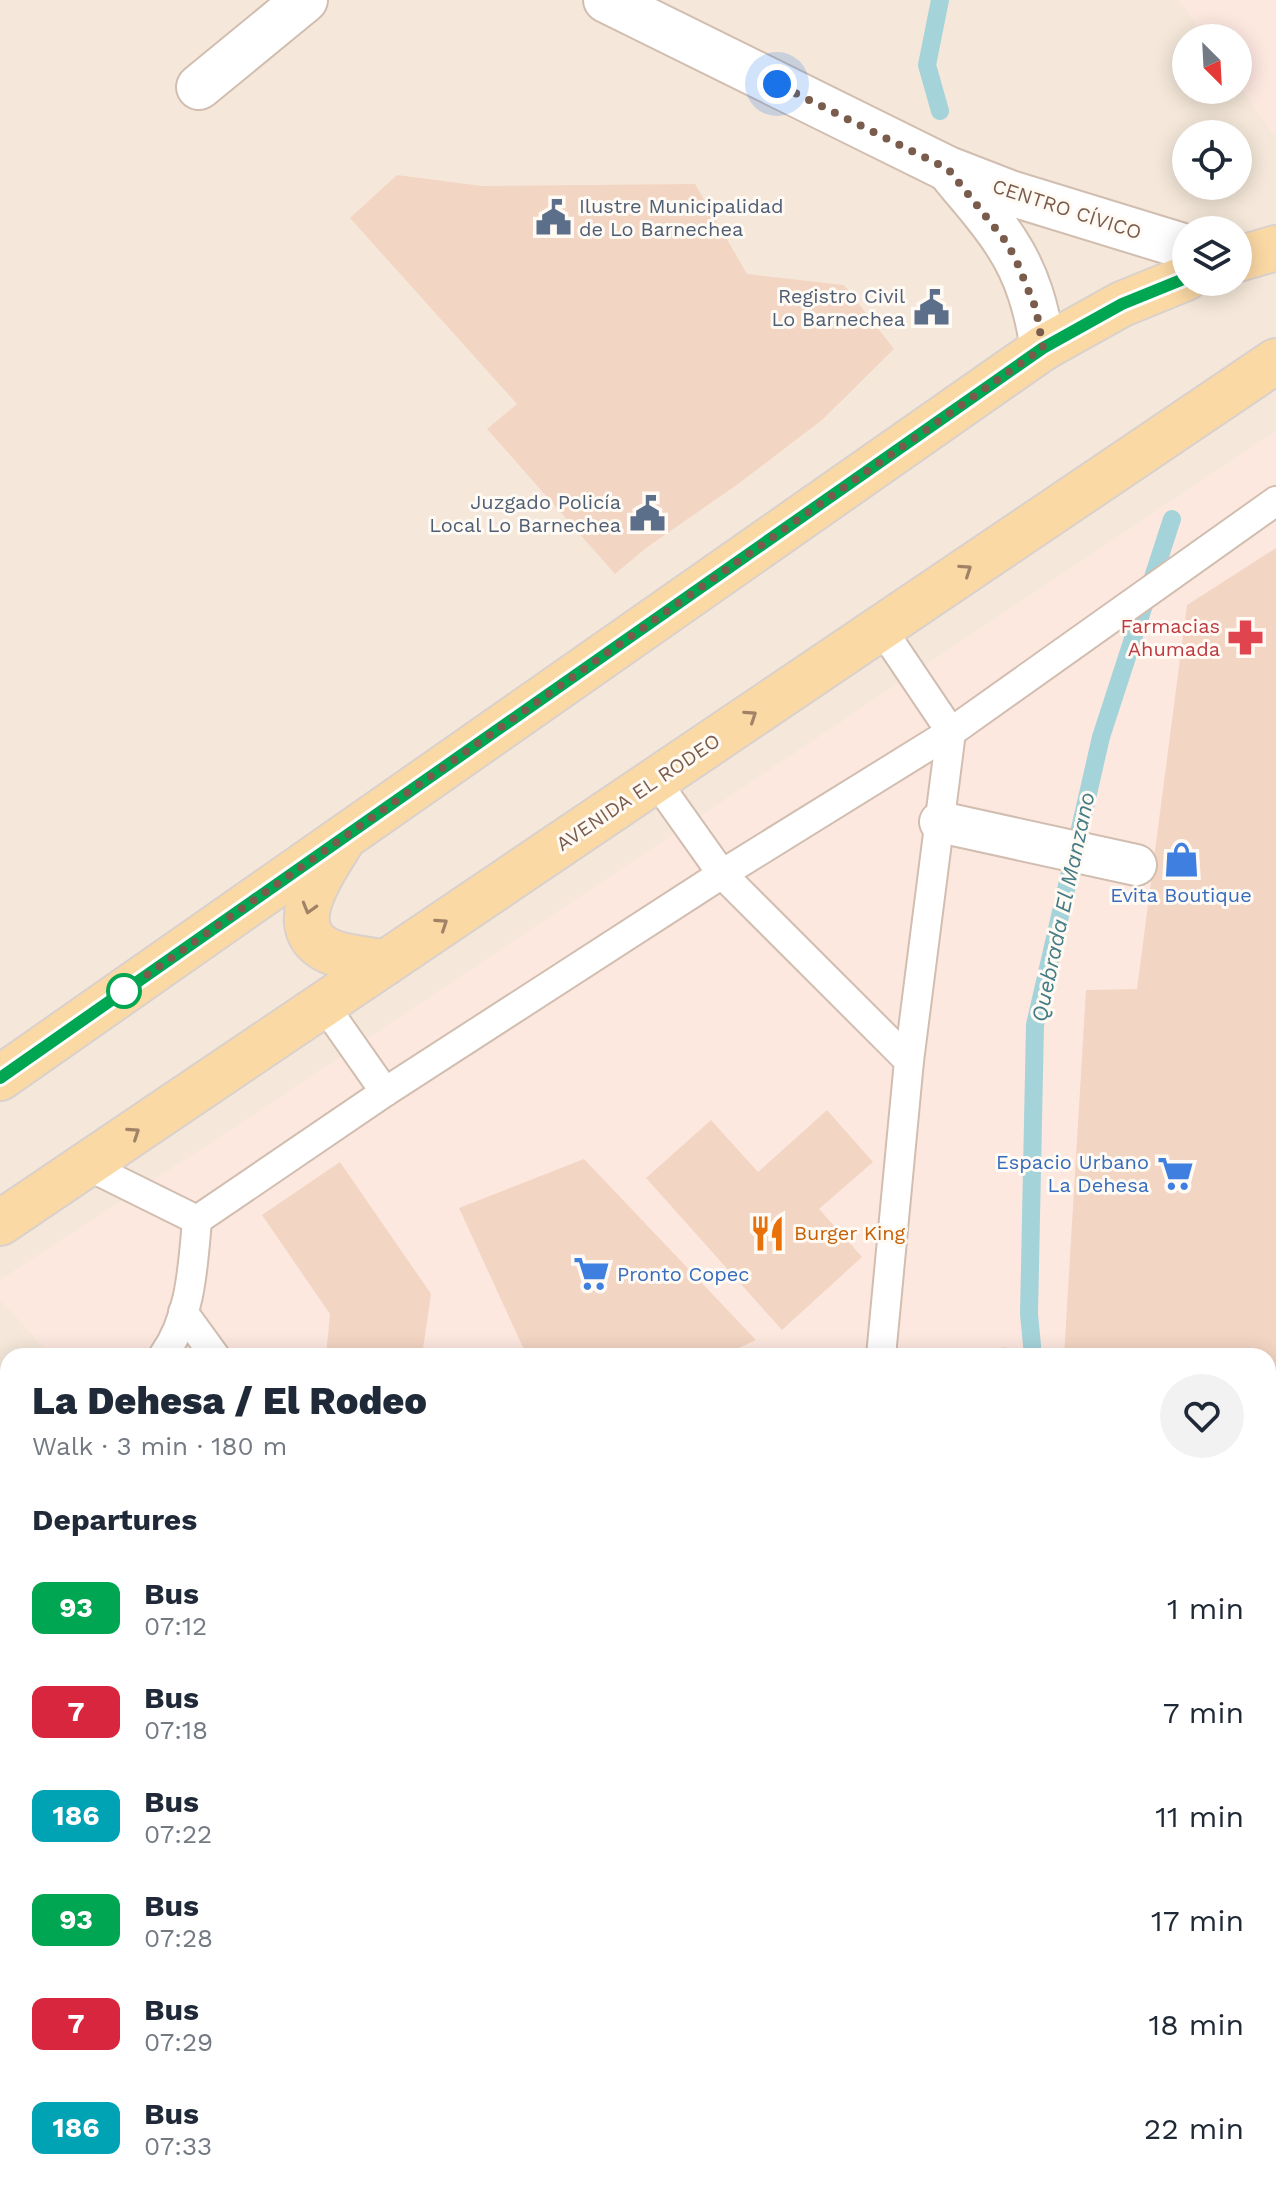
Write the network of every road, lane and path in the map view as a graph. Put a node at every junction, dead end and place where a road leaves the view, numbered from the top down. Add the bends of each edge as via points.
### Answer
1 (305, 0) edge
2 (606, 0) edge
3 (199, 87) dead end
4 (948, 169) junction
5 (1172, 243) edge
6 (1276, 248) edge
7 (1252, 255) edge
8 (1172, 284) edge
9 (1043, 348) junction
10 (1276, 361) edge
11 (1276, 501) edge
12 (881, 628) junction
13 (951, 732) junction
14 (656, 781) junction
15 (940, 822) junction
16 (343, 838) junction
17 (1117, 861) dead end
18 (722, 874) junction
19 (385, 963) junction
20 (324, 1005) junction
21 (909, 1061) junction
22 (0, 1078) edge
23 (385, 1092) junction
24 (86, 1165) junction
25 (197, 1220) junction
26 (0, 1223) edge
27 (183, 1312) junction
28 (169, 1348) edge
29 (209, 1348) edge
30 (880, 1348) edge

1 - 3 street
2 - 4 street, CENTRO CÍVICO
4 - 5 street, CENTRO CÍVICO
4 - 9 street, CENTRO CÍVICO via 1007,243 1036,309
6 - 7 main road
8 - 9 main road via 1122,304
9 - 16 main road
12 -> 10 main road, AVENIDA EL RODEO
11 - 13 lane
12 - 13 lane
14 -> 12 main road, AVENIDA EL RODEO
13 - 15 lane
13 - 18 lane
14 - 18 lane
19 -> 14 main road, AVENIDA EL RODEO
15 - 17 street
15 - 21 lane
16 -> 19 main road via 319,877 305,920 311,938 330,951
16 - 22 main road
18 - 21 lane
18 - 23 lane
19 - 20 main road, AVENIDA EL RODEO
20 - 23 lane
24 -> 20 main road, AVENIDA EL RODEO
21 - 30 lane
23 - 25 lane
24 - 25 lane
24 - 26 main road, AVENIDA EL RODEO
25 - 27 lane
27 - 28 lane
27 - 29 lane

